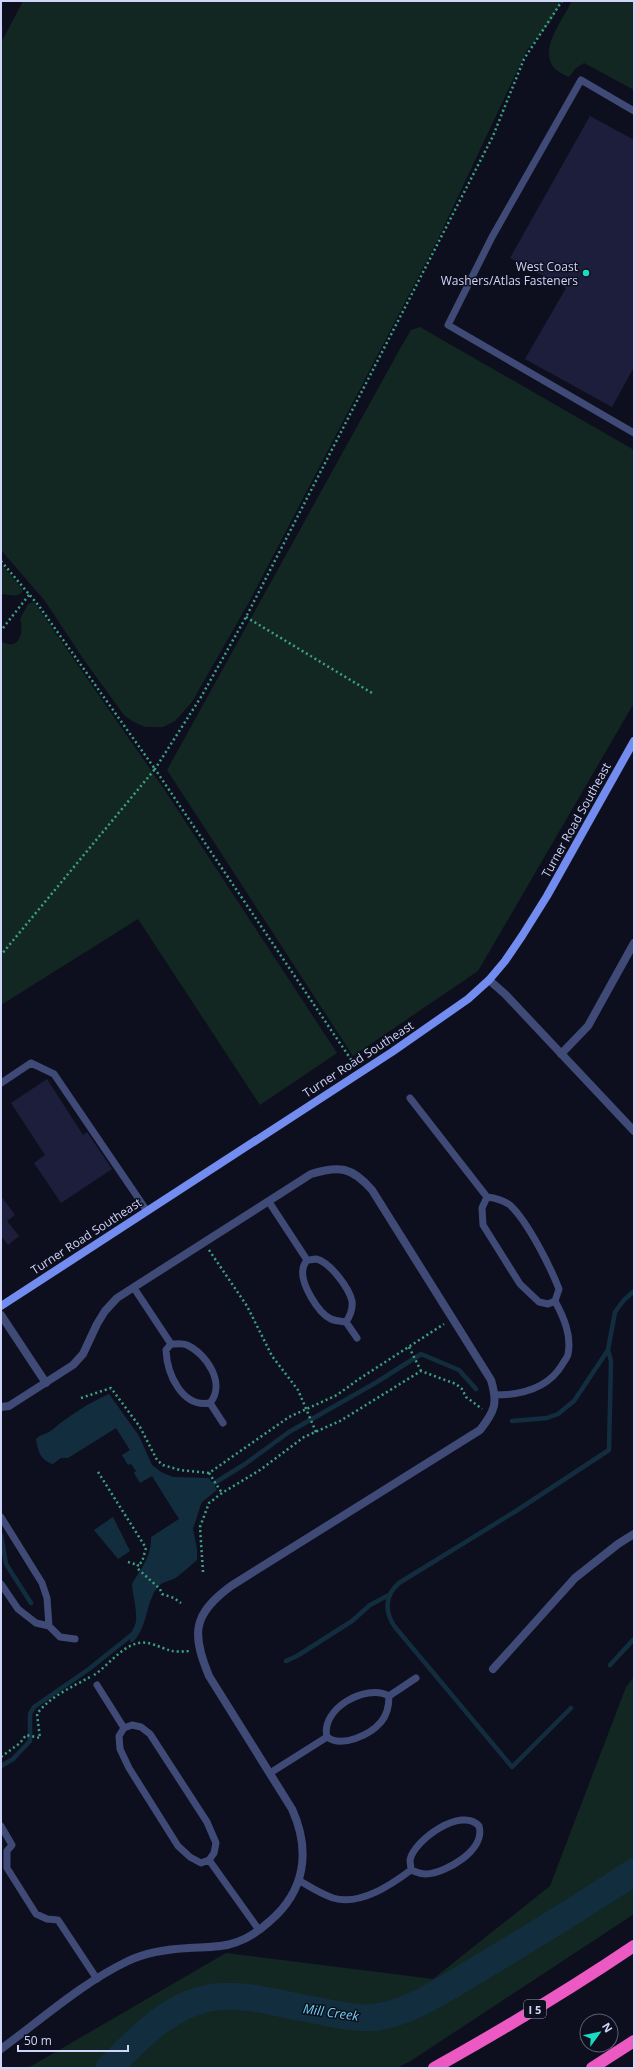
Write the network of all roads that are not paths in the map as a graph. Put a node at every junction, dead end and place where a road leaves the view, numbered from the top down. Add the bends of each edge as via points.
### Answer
1 (634, 111) edge
2 (634, 433) edge
3 (634, 741) edge
4 (634, 943) edge
5 (488, 980) junction
6 (562, 1054) junction
7 (1, 1083) edge
8 (410, 1098) dead end
9 (634, 1131) edge
10 (487, 1197) junction
11 (269, 1202) junction
12 (147, 1211) junction
13 (307, 1260) junction
14 (134, 1288) junction
15 (555, 1301) junction
16 (1, 1306) edge
17 (1, 1315) edge
18 (346, 1322) junction
19 (356, 1338) dead end
20 (171, 1344) junction
21 (46, 1383) junction
22 (495, 1395) junction
23 (210, 1403) junction
24 (1, 1407) edge
25 (223, 1423) dead end
26 (1, 1517) edge
27 (634, 1534) edge
28 (1, 1584) edge
29 (49, 1626) junction
30 (75, 1640) dead end
31 (493, 1668) dead end
32 (416, 1678) dead end
33 (98, 1685) dead end
34 (389, 1696) junction
35 (124, 1728) junction
36 (327, 1737) junction
37 (270, 1773) junction
38 (1, 1826) edge
39 (209, 1860) junction
40 (411, 1870) junction
41 (300, 1881) junction
42 (259, 1930) junction
43 (634, 1946) edge
44 (97, 1978) junction
45 (634, 2041) edge
46 (1, 2049) edge
47 (434, 2068) edge
48 (592, 2068) edge

1 - 2 lane via 581,80 492,237 448,326
3 - 5 main road, Turner Road Southeast via 547,896 505,961
4 - 6 street via 588,1026
5 - 6 street via 505,994
5 - 12 main road, Turner Road Southeast via 434,1023
6 - 9 street
7 - 12 lane via 31,1063 54,1074
8 - 10 lane
10 - 15 lane via 497,1198 510,1205 527,1228 559,1289
10 - 15 lane via 482,1208 483,1225 520,1284 539,1302 548,1304
11 - 13 lane
11 - 14 street
11 - 22 street via 311,1174 326,1169 345,1170 360,1176 372,1190 491,1380
12 - 16 main road, Turner Road Southeast
13 - 18 lane via 302,1267 310,1295 321,1312 331,1320
13 - 18 lane via 316,1259 328,1265 342,1281 352,1301 351,1313
14 - 20 lane
14 - 21 street via 117,1298 105,1311 83,1354 73,1365
15 - 22 lane via 568,1333 568,1355 558,1372 544,1385 514,1395
17 - 21 street
18 - 19 lane
20 - 23 lane via 166,1350 166,1360 180,1390 190,1401 200,1405
20 - 23 lane via 186,1344 200,1354 209,1366 217,1384 215,1396
21 - 24 street via 9,1406
22 - 37 street via 494,1408 480,1430 218,1595 207,1607 199,1621 199,1650 209,1676
23 - 25 lane
26 - 29 lane via 42,1583 47,1598
27 - 31 street via 575,1578
28 - 29 lane via 18,1609 36,1623
29 - 30 lane via 60,1637
32 - 34 lane
33 - 35 lane
34 - 36 lane via 387,1712 381,1722 370,1731 340,1741
34 - 36 lane via 374,1692 359,1695 348,1701 335,1711 328,1722
35 - 39 lane via 119,1736 120,1750 178,1846 201,1863
35 - 39 lane via 132,1725 141,1727 150,1734 207,1822 216,1843
36 - 37 lane
37 - 41 street via 299,1824 302,1844
38 - 44 lane via 12,1845 7,1851 8,1868 36,1914 58,1920
39 - 42 lane
40 - 40 lane via 410,1860 415,1850 440,1828 465,1819 474,1821 479,1826 480,1836 474,1848 461,1860 442,1870 426,1874
40 - 41 lane via 376,1892 352,1900 334,1898
41 - 42 street via 280,1912
42 - 44 street via 237,1943 218,1947 173,1948 151,1953
43 - 47 highway, I 5 via 590,1976
44 - 46 street
45 - 48 highway

